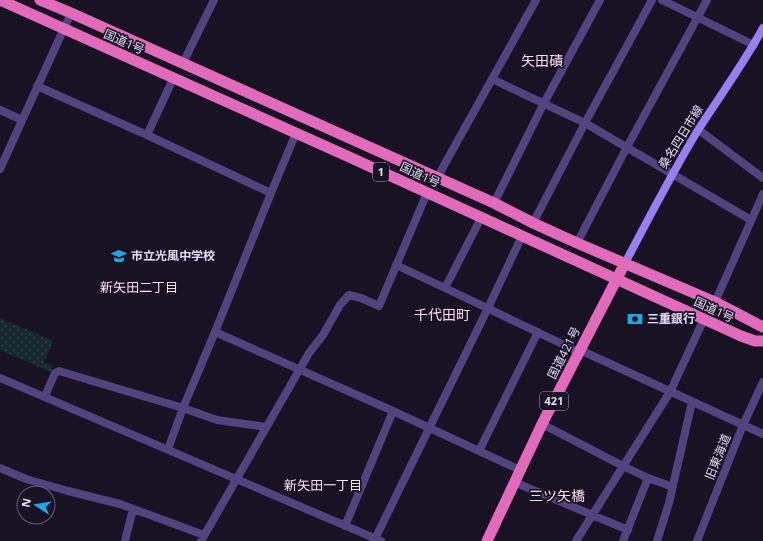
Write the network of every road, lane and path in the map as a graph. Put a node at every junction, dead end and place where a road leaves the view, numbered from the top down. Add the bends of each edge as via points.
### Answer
1 (0, 0) edge
2 (40, 0) edge
3 (214, 0) edge
4 (536, 0) edge
5 (600, 0) edge
6 (652, 0) edge
7 (662, 0) edge
8 (707, 0) edge
9 (71, 13) junction
10 (697, 17) junction
11 (763, 28) edge
12 (63, 29) junction
13 (758, 42) edge
14 (183, 63) junction
15 (173, 78) junction
16 (492, 79) junction
17 (37, 86) junction
18 (544, 103) junction
19 (0, 110) edge
20 (22, 120) junction
21 (585, 123) junction
22 (699, 130) junction
23 (296, 133) junction
24 (147, 135) junction
25 (627, 147) junction
26 (0, 169) edge
27 (672, 173) junction
28 (437, 178) junction
29 (763, 178) edge
30 (271, 192) junction
31 (427, 192) junction
32 (763, 194) edge
33 (494, 203) junction
34 (481, 218) junction
35 (751, 220) junction
36 (533, 223) junction
37 (522, 236) junction
38 (576, 243) junction
39 (625, 263) junction
40 (396, 265) junction
41 (617, 280) junction
42 (445, 288) junction
43 (715, 302) junction
44 (488, 308) junction
45 (704, 319) junction
46 (763, 327) edge
47 (215, 332) junction
48 (538, 332) junction
49 (763, 342) edge
50 (580, 351) junction
51 (299, 370) junction
52 (0, 378) edge
53 (763, 382) edge
54 (670, 392) junction
55 (45, 396) junction
56 (692, 402) junction
57 (183, 408) junction
58 (393, 411) junction
59 (542, 424) junction
60 (743, 425) junction
61 (266, 427) junction
62 (429, 428) junction
63 (763, 434) edge
64 (168, 449) junction
65 (479, 451) junction
66 (622, 466) junction
67 (0, 468) edge
68 (520, 470) junction
69 (648, 478) junction
70 (236, 479) junction
71 (514, 482) junction
72 (673, 487) junction
73 (133, 509) junction
74 (592, 514) junction
75 (345, 526) junction
76 (628, 530) junction
77 (202, 538) edge
78 (377, 540) edge
79 (125, 541) edge
80 (487, 541) edge
81 (576, 541) edge
82 (623, 541) edge
83 (657, 541) edge
84 (697, 541) edge

1 - 12 highway, 国道1号 / 1
2 - 9 highway, 国道1号 / 1
3 - 14 street
4 - 16 street
5 - 18 street
6 - 21 street
7 - 10 street
8 - 10 street
9 - 12 street
9 - 14 highway, 国道1号 / 1
10 - 13 street
10 - 25 street
11 - 13 main road, 桑名四日市線
12 - 15 highway, 国道1号 / 1
12 - 17 street
13 - 22 main road, 桑名四日市線
14 - 28 highway, 国道1号 / 1
15 - 23 highway, 国道1号 / 1
15 - 24 street
16 - 18 street
16 - 28 street
17 - 20 street
17 - 24 street
18 - 21 street
18 - 33 street
19 - 20 street
20 - 26 street
21 - 25 street
21 - 36 street
22 - 27 main road, 桑名四日市線
22 - 29 street
23 - 30 street
23 - 31 highway, 国道1号 / 1
24 - 30 street
25 - 27 street
25 - 38 street
27 - 35 street
27 - 39 main road, 桑名四日市線
28 - 33 highway, 国道1号 / 1
30 - 47 street
31 - 34 highway, 国道1号 / 1
31 - 40 street
32 - 35 street
33 - 36 highway, 国道1号 / 1
34 - 37 highway, 国道1号 / 1
34 - 42 street
35 - 43 street
36 - 38 highway, 国道1号 / 1
37 - 41 highway, 国道1号 / 1
37 - 44 street
38 - 39 highway, 国道1号 / 1
39 - 41 highway, 国道421号 / 421
39 - 43 highway, 国道1号 / 1
40 - 42 street
40 - 51 street via 379,306 349,295
41 - 45 highway, 国道1号 / 1
41 - 50 highway, 国道421号 / 421
42 - 44 street
43 - 46 highway, 国道1号 / 1
44 - 48 street
44 - 62 street
45 - 49 highway, 国道1号 / 1 via 741,336
45 - 54 street
47 - 51 street
47 - 57 street
48 - 50 street
48 - 65 street
50 - 54 street
50 - 59 highway, 国道421号 / 421
51 - 58 street
51 - 61 street
52 - 55 street
53 - 60 street, 旧東海道
54 - 56 street
54 - 66 street
55 - 57 street via 55,373 59,371
55 - 64 street
56 - 60 street
56 - 72 street
57 - 61 street via 217,420
57 - 64 street
58 - 62 street
58 - 75 street
59 - 66 street
59 - 68 highway, 国道421号 / 421
60 - 63 street
60 - 84 street, 旧東海道
61 - 70 street
62 - 65 street
62 - 78 street
64 - 70 street
65 - 68 street
66 - 69 street
66 - 74 street
67 - 73 street via 26,479
68 - 71 highway, 国道421号 / 421
69 - 72 street
69 - 76 street
70 - 75 street
70 - 77 street
71 - 74 street
71 - 80 highway, 国道421号 / 421
72 - 83 street
73 - 77 street
73 - 79 street
74 - 76 street
74 - 81 street
75 - 78 street
76 - 82 street

